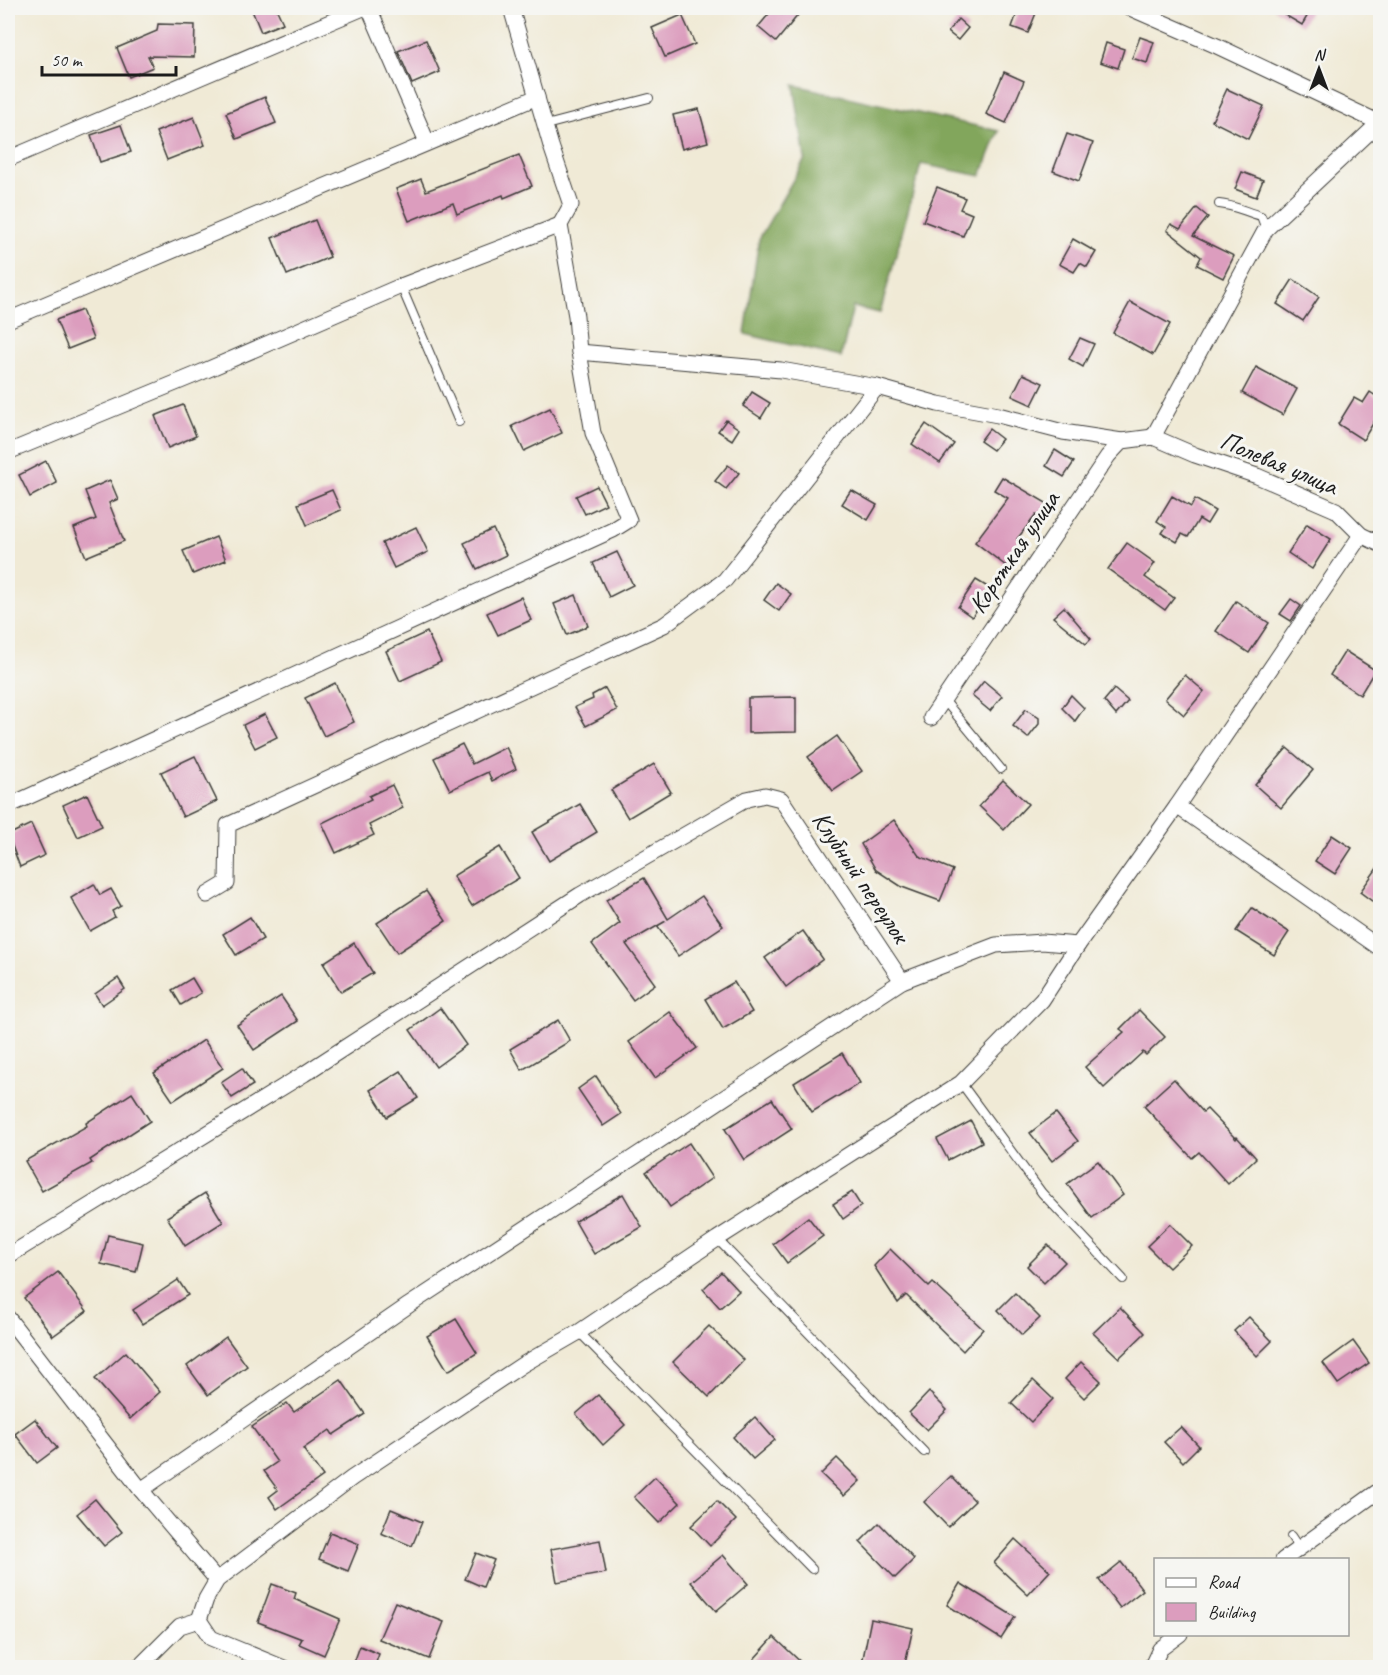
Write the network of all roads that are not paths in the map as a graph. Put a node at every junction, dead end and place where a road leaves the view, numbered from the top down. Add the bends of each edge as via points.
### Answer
1 (363, 8) edge
2 (369, 8) edge
3 (511, 8) edge
4 (1130, 8) edge
5 (537, 97) junction
6 (649, 98) dead end
7 (1380, 123) edge
8 (546, 125) junction
9 (428, 142) junction
10 (8, 159) edge
11 (1219, 204) dead end
12 (560, 225) junction
13 (1266, 229) junction
14 (401, 286) junction
15 (8, 320) edge
16 (579, 352) junction
17 (877, 387) junction
18 (459, 422) dead end
19 (1153, 437) junction
20 (1122, 441) junction
21 (8, 452) edge
22 (1361, 536) junction
23 (1380, 544) edge
24 (944, 700) junction
25 (931, 718) dead end
26 (1001, 769) dead end
27 (8, 806) edge
28 (1177, 806) junction
29 (207, 896) dead end
30 (1078, 945) junction
31 (1380, 948) edge
32 (902, 981) junction
33 (961, 1083) junction
34 (717, 1239) junction
35 (8, 1256) edge
36 (1123, 1279) dead end
37 (8, 1318) edge
38 (579, 1332) junction
39 (924, 1452) dead end
40 (141, 1490) junction
41 (1380, 1490) edge
42 (1284, 1558) edge
43 (812, 1569) dead end
44 (217, 1580) junction
45 (199, 1620) junction
46 (1179, 1636) edge
47 (138, 1668) edge
48 (284, 1668) edge
49 (1151, 1668) edge

1 - 10 street
2 - 9 street
3 - 5 street
4 - 7 street
5 - 8 street
5 - 9 street
6 - 8 lane
7 - 13 street
8 - 12 street via 571,205
9 - 15 street
11 - 13 lane via 1234,205 1261,216
12 - 14 street
12 - 16 street
13 - 19 street
14 - 18 lane
14 - 21 street
16 - 17 street via 781,370
16 - 27 street via 593,433 629,520
17 - 20 street via 1063,432
17 - 29 street via 725,580 664,625 228,825 227,883
19 - 20 street
19 - 22 street, Полевая улица via 1336,510
20 - 24 street, Короткая улица via 1108,456
22 - 23 street, Полевая улица
22 - 28 street
24 - 25 street, Короткая улица
24 - 26 lane
28 - 30 street
28 - 31 street
30 - 32 street via 996,945
30 - 33 street via 1042,1000
32 - 35 street, Клубный переулок via 781,799 765,795 747,799 580,896 304,1074
32 - 40 street via 409,1305
33 - 34 street
33 - 36 lane via 1042,1193
34 - 38 street
34 - 39 lane
37 - 40 street
38 - 43 lane
38 - 44 street via 522,1365 352,1478
40 - 44 street
41 - 42 street via 1295,1542
44 - 45 street
45 - 47 street via 180,1626
45 - 48 street via 212,1638
46 - 49 street via 1160,1649

